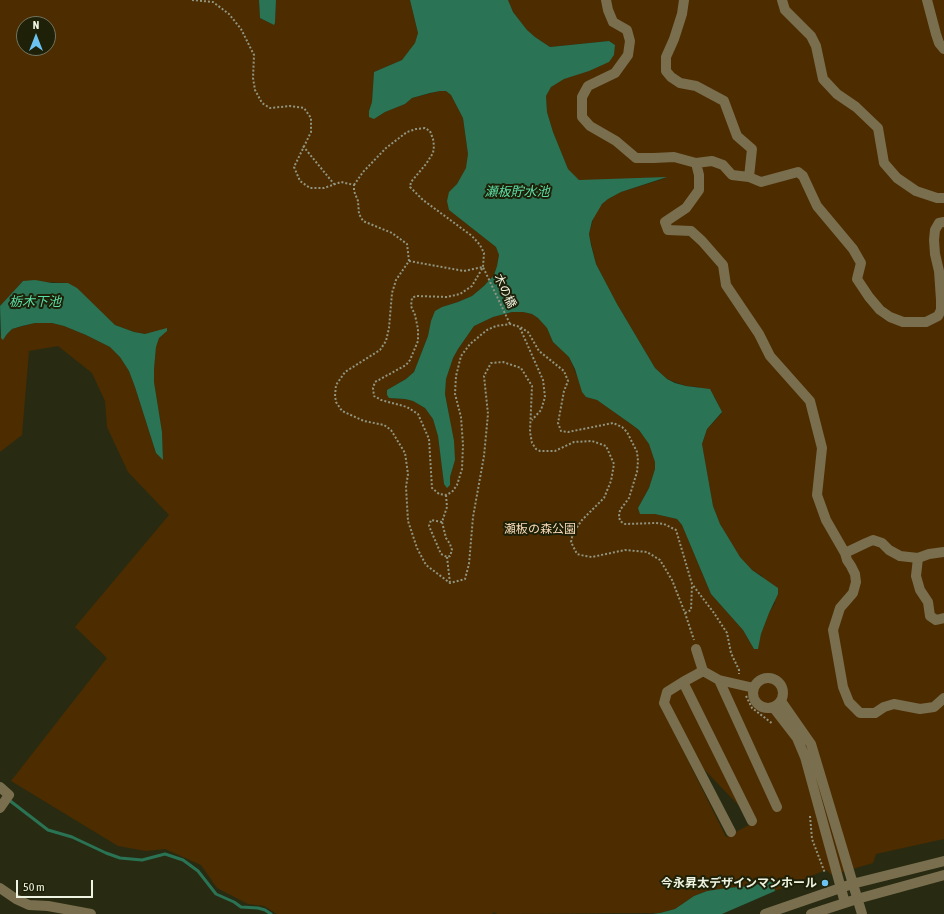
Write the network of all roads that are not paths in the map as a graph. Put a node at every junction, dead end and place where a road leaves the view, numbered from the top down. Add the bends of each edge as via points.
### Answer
1 (606, 0) edge
2 (684, 0) edge
3 (782, 0) edge
4 (927, 0) edge
5 (944, 49) edge
6 (696, 163) junction
7 (749, 178) junction
8 (944, 198) edge
9 (944, 222) edge
10 (944, 552) edge
11 (845, 553) junction
12 (918, 558) junction
13 (944, 618) edge
14 (696, 649) road end
15 (703, 671) junction
16 (719, 680) junction
17 (683, 682) junction
18 (754, 688) junction
19 (944, 698) edge
20 (777, 704) junction
21 (0, 787) edge
22 (5, 801) edge
23 (777, 807) dead end
24 (752, 821) dead end
25 (731, 832) dead end
26 (944, 861) edge
27 (944, 875) edge
28 (852, 884) junction
29 (0, 888) edge
30 (840, 888) junction
31 (851, 901) junction
32 (91, 914) edge
33 (765, 914) edge
34 (811, 914) edge
35 (855, 914) edge
36 (862, 914) edge

1 - 6 street via 613,22 627,30 630,42 628,55 615,73 588,86 582,97 582,117 590,126 616,141 636,158 674,157
2 - 7 street via 682,14 666,57 666,71 680,83 696,86 724,101 737,136 752,150
3 - 8 street via 785,10 811,36 816,46 823,79 878,128 884,163 897,178 916,190
4 - 5 street via 936,34
6 - 7 street via 712,161 723,165 732,175
6 - 11 street via 699,190 686,208 664,222 668,230 691,231 723,265 726,285 759,334 770,356 810,401 822,448 817,495 826,520
7 - 9 street via 761,182 798,172 803,176 817,206 853,249 861,263 857,279 869,298 880,310 903,322 926,322 938,316 941,310 940,270 934,240 935,230
10 - 12 street
11 - 12 street via 873,540 882,543 900,556
11 - 19 street via 856,582 853,593 840,608 832,630 843,687 849,702 860,713 875,713 894,704 920,709 934,707
12 - 13 street via 916,576 920,590 928,602 930,616 936,620
14 - 15 street
15 - 16 street
15 - 17 street
16 - 18 street
16 - 23 street
17 - 24 street
17 - 25 street via 667,692 664,703
18 - 20 street via 754,698 759,705 768,708
18 - 20 street via 764,679 774,679 783,691
20 - 28 street via 811,744
20 - 30 street via 805,757
21 - 22 street
26 - 28 street
27 - 31 street
28 - 30 street
28 - 31 street
29 - 32 street via 29,905
30 - 31 street
30 - 33 street
31 - 34 street
31 - 35 street
31 - 36 street

